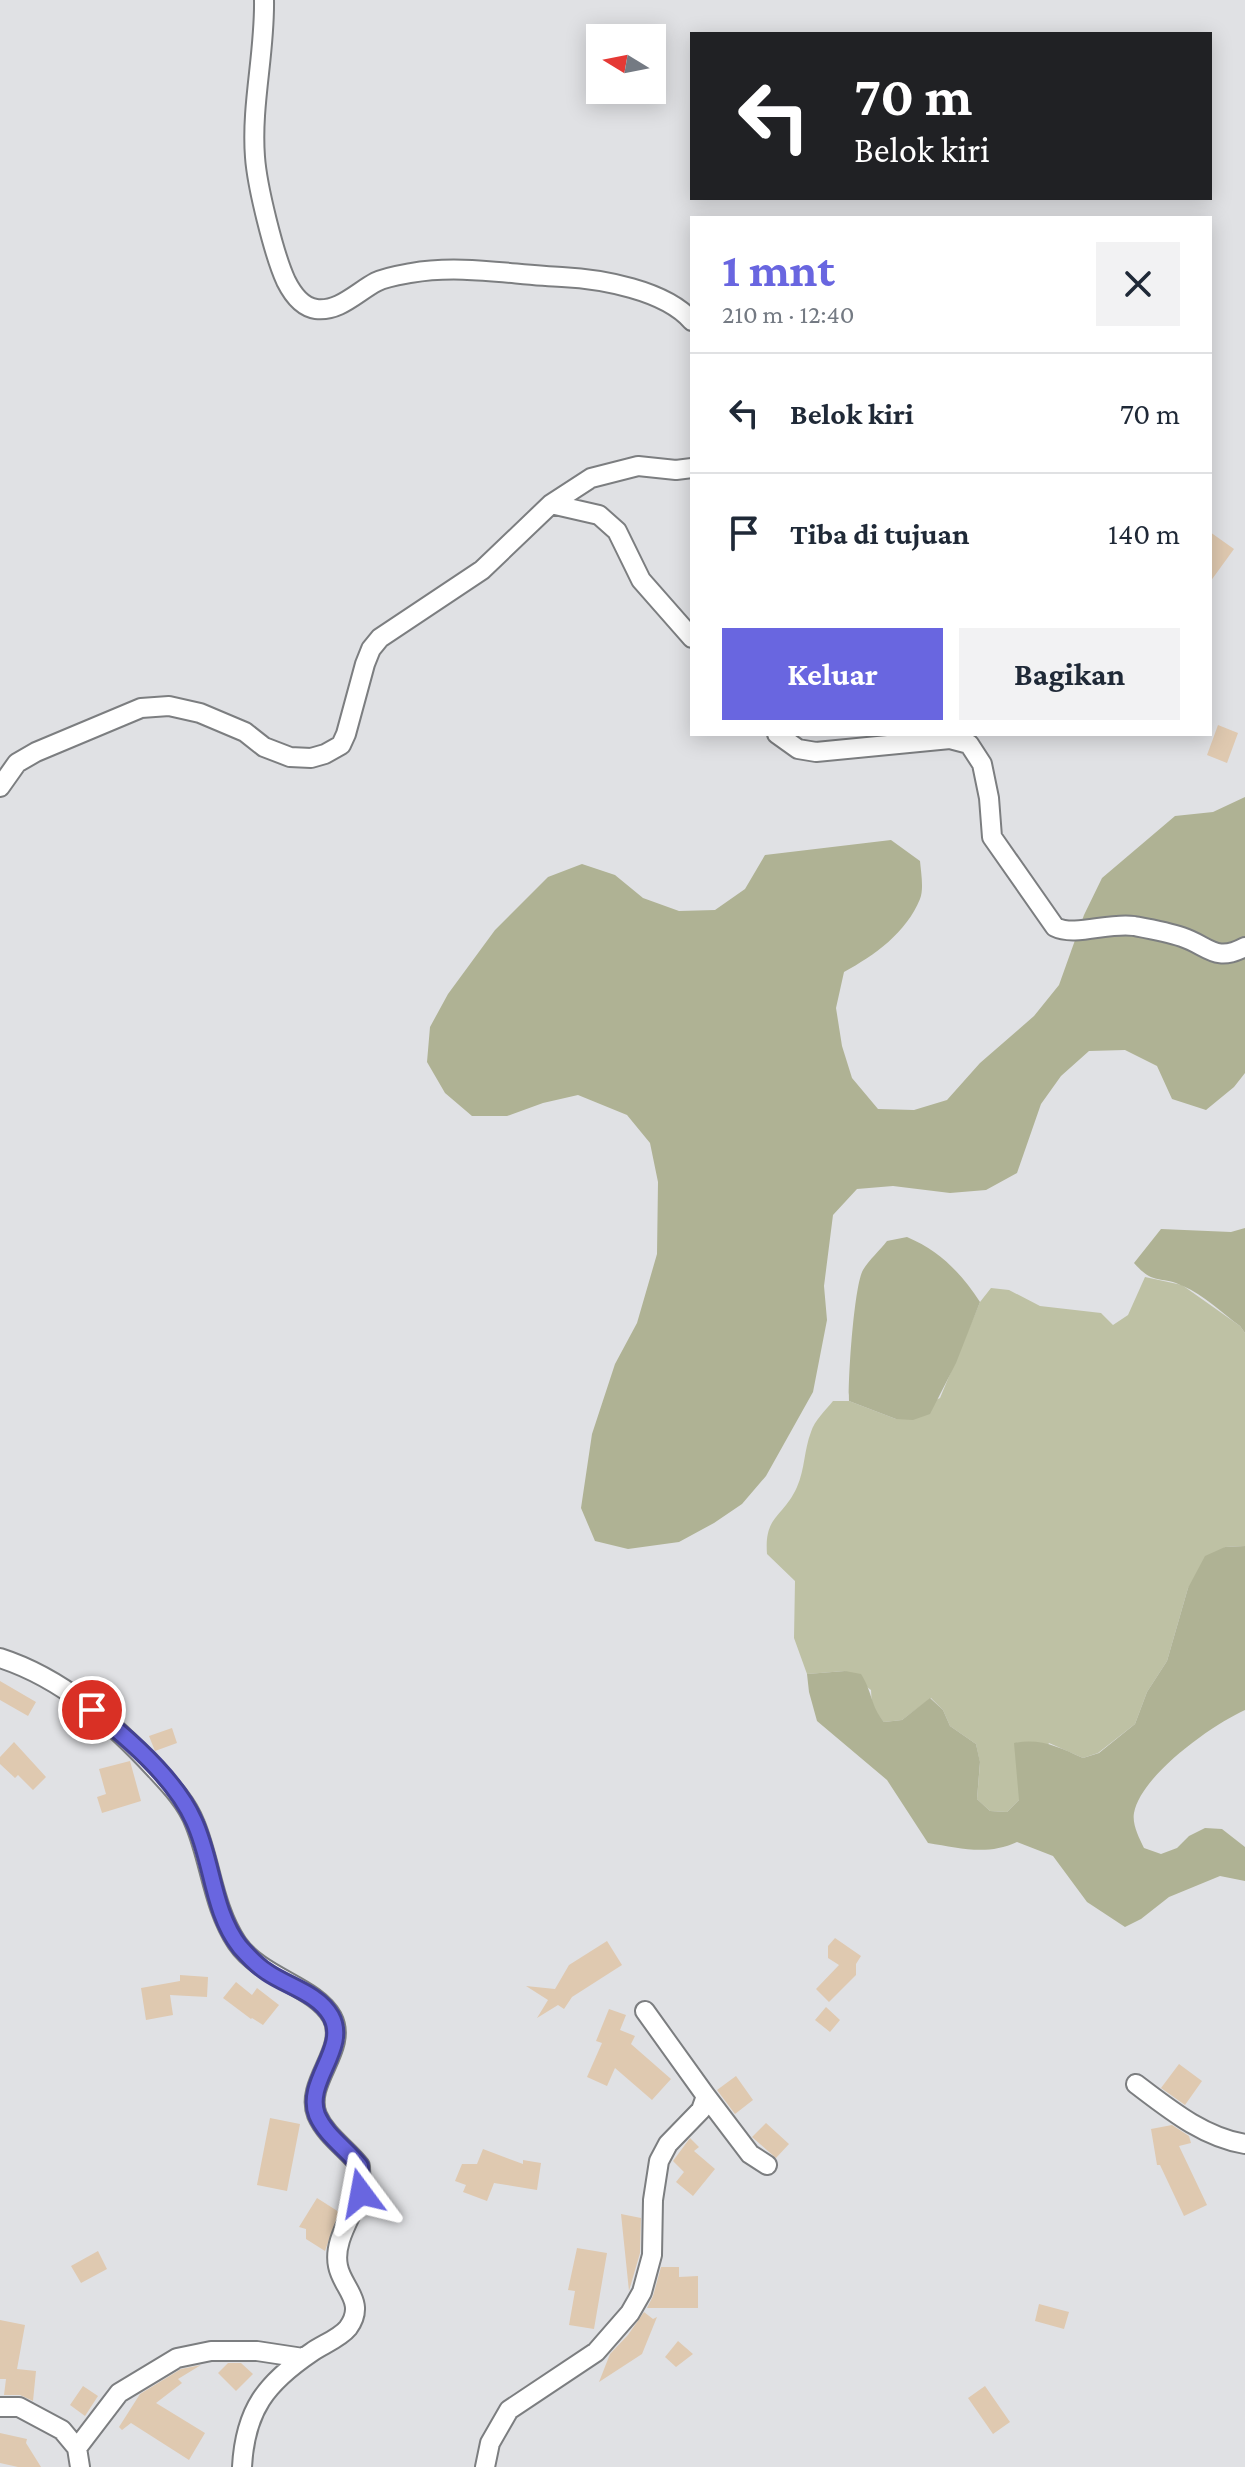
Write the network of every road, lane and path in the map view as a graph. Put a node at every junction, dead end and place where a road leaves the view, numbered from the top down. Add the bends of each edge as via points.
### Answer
1 (264, 0) edge
2 (690, 319) edge
3 (690, 468) edge
4 (551, 504) junction
5 (690, 636) edge
6 (780, 736) edge
7 (0, 787) edge
8 (1245, 947) edge
9 (0, 1658) edge
10 (645, 2011) dead end
11 (1136, 2084) dead end
12 (706, 2096) junction
13 (1245, 2144) edge
14 (767, 2165) dead end
15 (303, 2358) junction
16 (0, 2407) edge
17 (77, 2448) junction
18 (80, 2467) edge
19 (242, 2467) edge
20 (485, 2467) edge

1 - 2 street via 255,158 287,283 306,306 336,306 376,282 412,273 460,270 619,284
3 - 4 street via 624,468 591,478
4 - 5 street via 599,515 617,531 641,580
4 - 7 street via 482,570 380,638 365,664 341,745 325,754 290,757 200,713 169,706 141,708 27,757
6 - 8 street via 798,749 816,752 950,739 969,744 982,764 992,837 1055,927 1065,932 1129,925 1185,938 1219,954
9 - 15 street via 76,1698 133,1745 195,1822 222,1916 238,1944 268,1973 320,2003 332,2017 336,2033 315,2098 324,2127 360,2166 361,2193 343,2229 337,2264 353,2294 354,2313 347,2329
10 - 12 street
11 - 13 street via 1183,2120
12 - 14 street via 750,2154
12 - 20 street via 701,2110 659,2161 652,2255 630,2313 596,2352 509,2410 490,2443
15 - 17 street via 257,2351 211,2351 177,2358 119,2393
15 - 19 street via 265,2390 245,2437
16 - 17 street via 19,2407 62,2430
17 - 18 street

